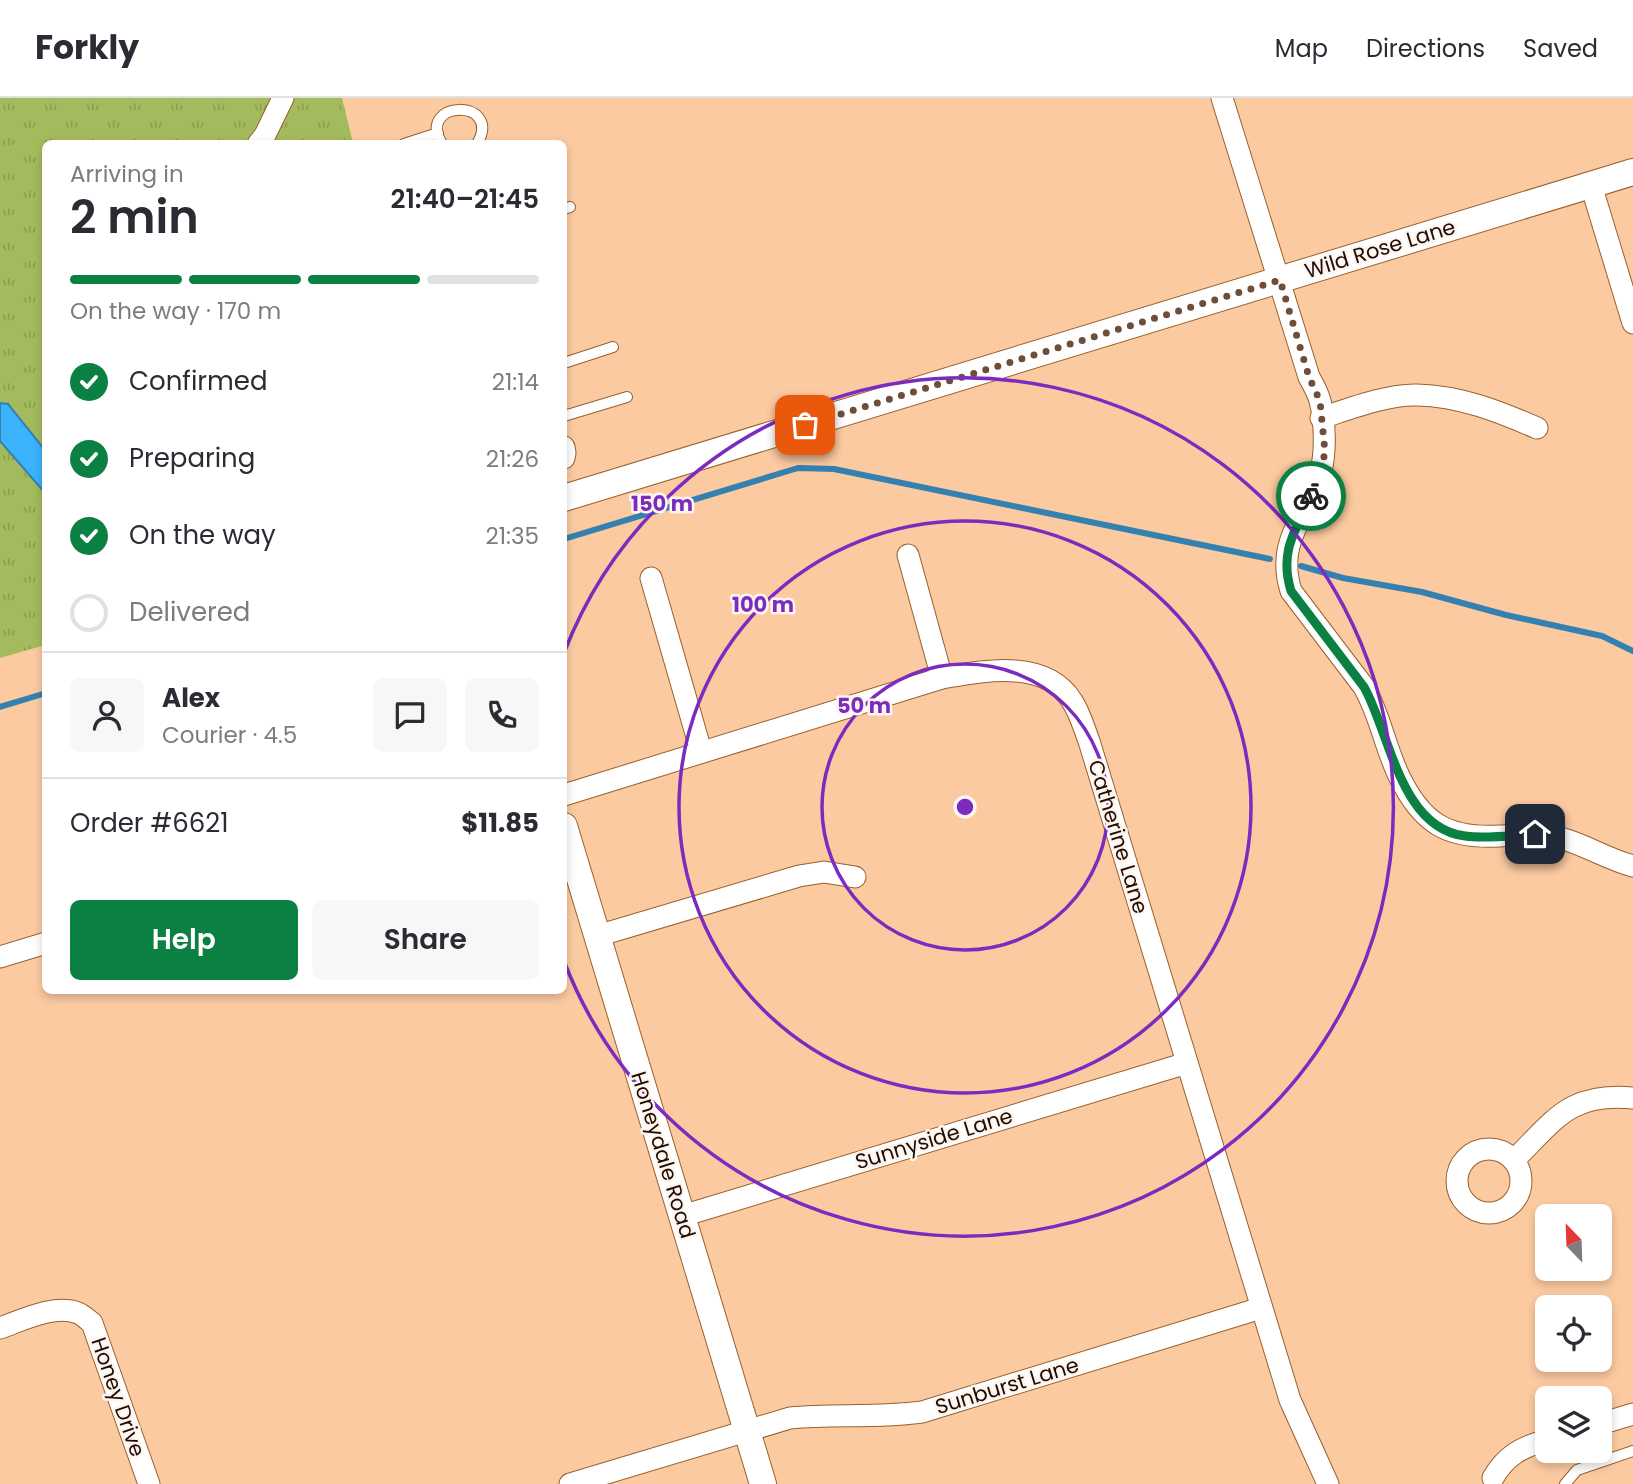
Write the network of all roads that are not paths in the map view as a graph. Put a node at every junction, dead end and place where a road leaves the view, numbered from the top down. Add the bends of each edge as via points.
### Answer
1 (283, 98) edge
2 (1222, 98) edge
3 (440, 138) edge
4 (261, 140) edge
5 (479, 140) edge
6 (1633, 172) edge
7 (1591, 185) junction
8 (1280, 280) junction
9 (1633, 323) edge
10 (613, 347) dead end
11 (567, 362) edge
12 (627, 397) dead end
13 (567, 415) edge
14 (1321, 418) junction
15 (1537, 428) dead end
16 (567, 495) edge
17 (908, 555) dead end
18 (651, 578) dead end
19 (942, 678) junction
20 (701, 751) junction
21 (567, 794) edge
22 (567, 836) edge
23 (1633, 866) edge
24 (855, 877) dead end
25 (597, 936) junction
26 (42, 944) edge
27 (0, 957) edge
28 (1186, 1063) junction
29 (1633, 1098) edge
30 (1514, 1160) dead end
31 (682, 1216) junction
32 (1261, 1308) junction
33 (0, 1328) edge
34 (1633, 1413) edge
35 (1612, 1420) edge
36 (746, 1430) junction
37 (1535, 1444) edge
38 (1633, 1451) edge
39 (1493, 1478) dead end
40 (149, 1484) edge
41 (570, 1484) edge
42 (763, 1484) edge
43 (1328, 1484) edge
44 (1565, 1484) edge

1 - 4 street
2 - 8 street
3 - 5 lane via 441,118 459,107 478,117
6 - 7 street, Wild Rose Lane
7 - 8 street, Wild Rose Lane
7 - 9 street
8 - 14 street via 1320,401
8 - 16 street, Wild Rose Lane
10 - 11 lane
12 - 13 lane
14 - 15 street via 1414,394 1475,403
14 - 23 street via 1325,452 1321,470 1290,539 1286,574 1309,618 1364,687 1399,776 1420,809 1439,826 1463,836 1552,835
17 - 19 street
18 - 20 street
19 - 20 street, Catherine Lane
19 - 28 street, Catherine Lane via 1000,669 1020,672 1059,686 1072,700
20 - 21 street, Catherine Lane
22 - 25 street, Honeydale Road
24 - 25 street via 824,872 799,876
25 - 31 street, Honeydale Road
26 - 27 street
28 - 31 street, Sunnyside Lane
28 - 32 street, Catherine Lane
29 - 30 street via 1586,1101 1561,1112
31 - 36 street, Honeydale Road
32 - 36 street, Sunburst Lane via 922,1412 790,1418
32 - 43 street, Catherine Lane via 1293,1409
33 - 40 street, Honey Drive via 61,1311 79,1313 92,1323
34 - 35 street
36 - 41 street, Sunburst Lane
36 - 42 street, Honeydale Road
37 - 39 street via 1513,1452
38 - 44 lane via 1577,1470

